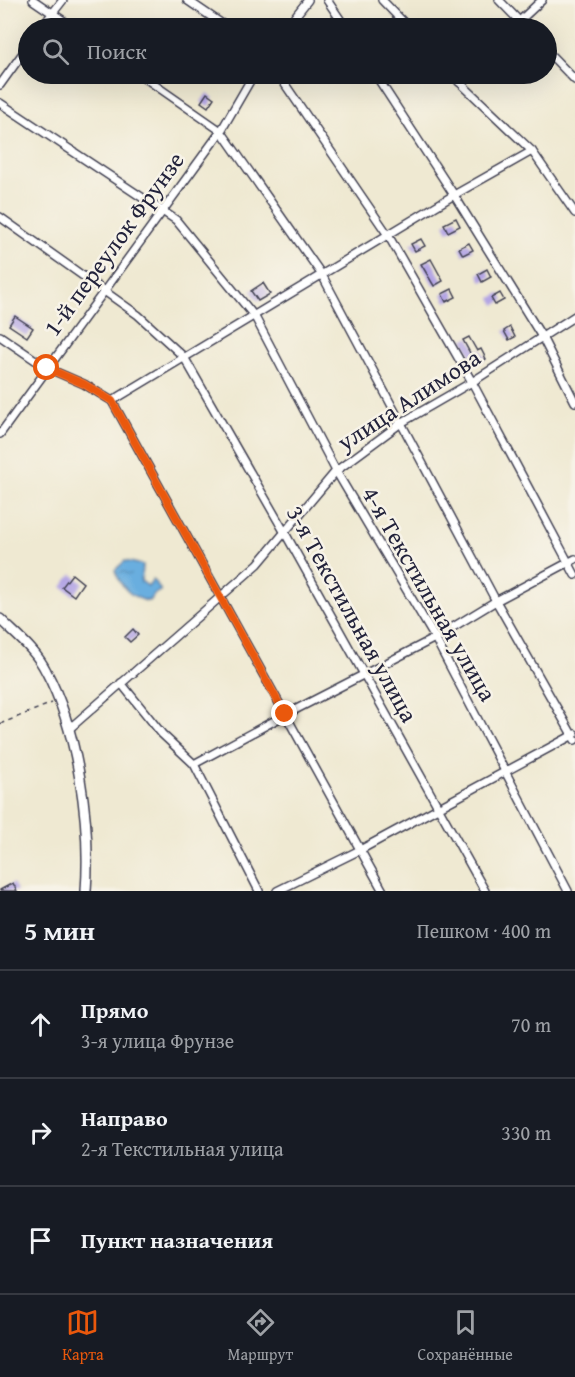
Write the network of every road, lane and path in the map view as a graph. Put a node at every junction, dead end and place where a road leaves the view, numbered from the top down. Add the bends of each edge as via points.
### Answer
1 (33, 0) edge
2 (63, 0) edge
3 (187, 0) edge
4 (308, 0) edge
5 (327, 0) edge
6 (382, 0) edge
7 (499, 0) edge
8 (542, 0) edge
9 (52, 14) junction
10 (49, 18) edge
11 (58, 18) edge
12 (213, 18) edge
13 (294, 18) edge
14 (339, 18) edge
15 (399, 18) edge
16 (516, 18) edge
17 (522, 18) edge
18 (18, 60) edge
19 (557, 61) edge
20 (575, 80) edge
21 (153, 84) edge
22 (248, 84) edge
23 (285, 84) edge
24 (382, 84) edge
25 (461, 84) edge
26 (0, 85) edge
27 (0, 102) edge
28 (221, 131) junction
29 (532, 151) junction
30 (454, 195) junction
31 (164, 212) junction
32 (575, 213) edge
33 (0, 217) edge
34 (388, 235) junction
35 (322, 275) junction
36 (104, 291) junction
37 (575, 316) edge
38 (255, 317) junction
39 (0, 336) edge
40 (542, 337) junction
41 (184, 357) junction
42 (47, 368) junction
43 (472, 382) junction
44 (112, 401) junction
45 (575, 402) edge
46 (402, 423) junction
47 (0, 434) edge
48 (336, 471) junction
49 (285, 533) junction
50 (572, 561) edge
51 (575, 575) edge
52 (222, 598) junction
53 (496, 601) junction
54 (0, 619) edge
55 (435, 638) junction
56 (363, 674) junction
57 (121, 683) junction
58 (58, 700) junction
59 (285, 714) junction
60 (0, 724) edge
61 (69, 729) junction
62 (574, 736) edge
63 (194, 764) junction
64 (506, 771) junction
65 (438, 807) junction
66 (360, 850) junction
67 (86, 891) edge
68 (259, 891) edge
69 (277, 891) edge
70 (383, 891) edge
71 (485, 891) edge
72 (568, 891) edge

1 - 9 street
2 - 9 street
3 - 12 street
4 - 13 street
5 - 14 street
6 - 15 street
7 - 16 street
8 - 17 street
9 - 10 street
9 - 11 street
18 - 26 street
19 - 20 street
21 - 28 street
22 - 28 street, 1-й переулок Фрунзе
23 - 34 street
24 - 30 street
25 - 29 street
27 - 31 street, 4-я Текстильная улица
28 - 31 street, 1-й переулок Фрунзе
28 - 35 street
29 - 30 street
29 - 32 street
30 - 34 street
30 - 40 street
31 - 36 street, 1-й переулок Фрунзе
31 - 38 street, 4-я Текстильная улица via 177,220
33 - 36 street, 3-я Текстильная улица
34 - 35 street
34 - 43 street
35 - 38 street
35 - 46 street
36 - 41 street, 3-я Текстильная улица via 138,315
36 - 42 street, 1-й переулок Фрунзе
37 - 40 street, улица Алимова
38 - 41 street
38 - 48 street, 4-я Текстильная улица
39 - 42 street
40 - 43 street, улица Алимова
40 - 45 street
41 - 44 street
41 - 49 street, 3-я Текстильная улица
42 - 44 street
42 - 47 street, 1-й переулок Фрунзе
43 - 46 street, улица Алимова
43 - 50 street
44 - 52 street
46 - 48 street, улица Алимова
46 - 53 street
48 - 49 street, улица Алимова
48 - 55 street, 4-я Текстильная улица
49 - 52 street, улица Алимова
49 - 56 street, 3-я Текстильная улица
50 - 51 street
50 - 53 street
52 - 57 street, улица Алимова
52 - 59 street
53 - 55 street
53 - 62 street
54 - 58 main road via 31,649 46,670
55 - 56 street
55 - 64 street, 4-я Текстильная улица
56 - 59 street
56 - 65 street, 3-я Текстильная улица
57 - 61 street, улица Алимова
57 - 63 street via 162,734
58 - 60 path
58 - 61 main road
59 - 63 street
59 - 66 street
61 - 67 main road via 84,801
62 - 64 street
63 - 68 street
64 - 65 street
64 - 72 street, 4-я Текстильная улица
65 - 66 street
65 - 71 street, 3-я Текстильная улица
66 - 69 street
66 - 70 street

